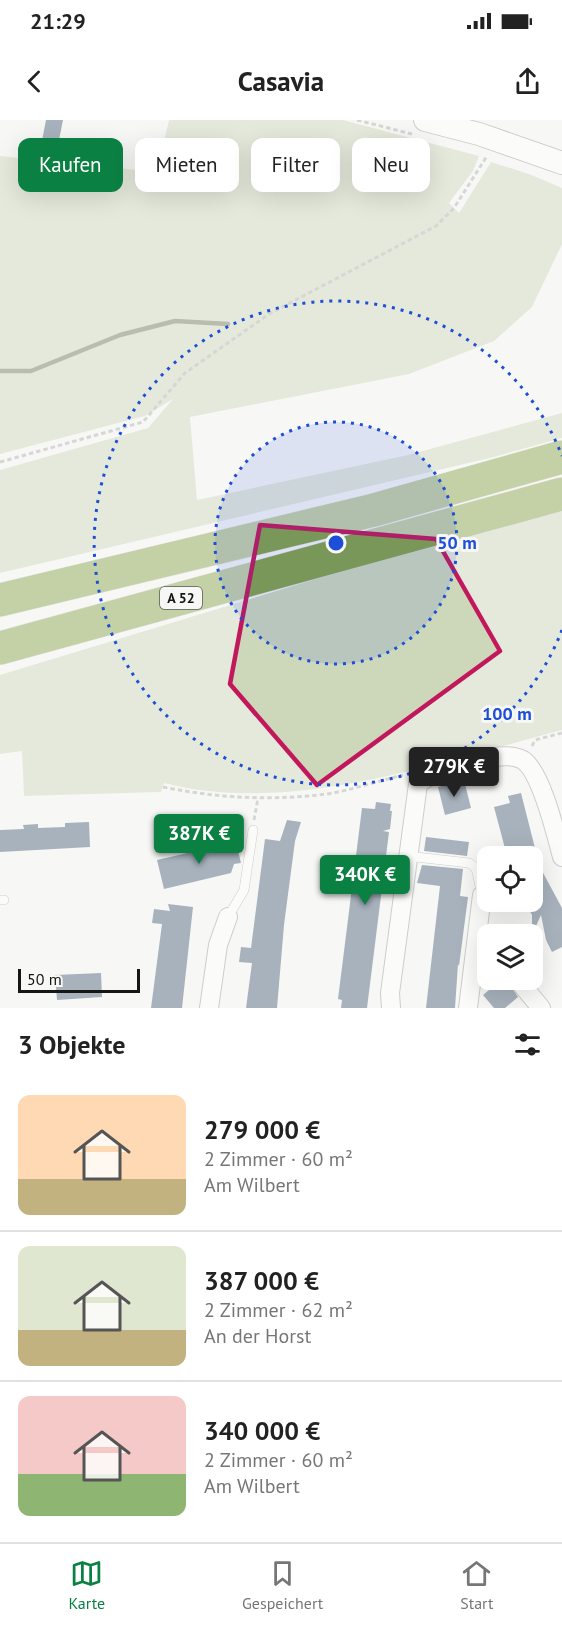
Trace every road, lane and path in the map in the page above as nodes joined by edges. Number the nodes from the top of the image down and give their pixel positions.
1 (425, 120) edge
2 (495, 139) junction
3 (562, 163) edge
4 (562, 457) edge
5 (0, 462) edge
6 (562, 494) edge
7 (0, 600) edge
8 (0, 648) edge
9 (562, 733) edge
10 (523, 760) junction
11 (428, 776) junction
12 (163, 787) dead end
13 (258, 798) junction
14 (253, 830) junction
15 (165, 831) dead end
16 (406, 856) junction
17 (562, 857) edge
18 (477, 872) edge
19 (228, 917) joint
20 (477, 965) edge
21 (526, 990) edge
22 (208, 1008) edge
23 (391, 1008) edge
24 (468, 1008) edge
25 (541, 1008) edge

1 - 2 street
2 - 3 street
2 - 5 path
4 - 7 highway
6 - 8 highway, A 52
9 - 10 path
10 - 11 street
10 - 17 street
11 - 13 path
11 - 16 street
12 - 13 path
13 - 14 path
14 - 15 path
14 - 19 lane
16 - 18 lane
16 - 23 street
19 - 22 street
20 - 24 street
21 - 25 street

